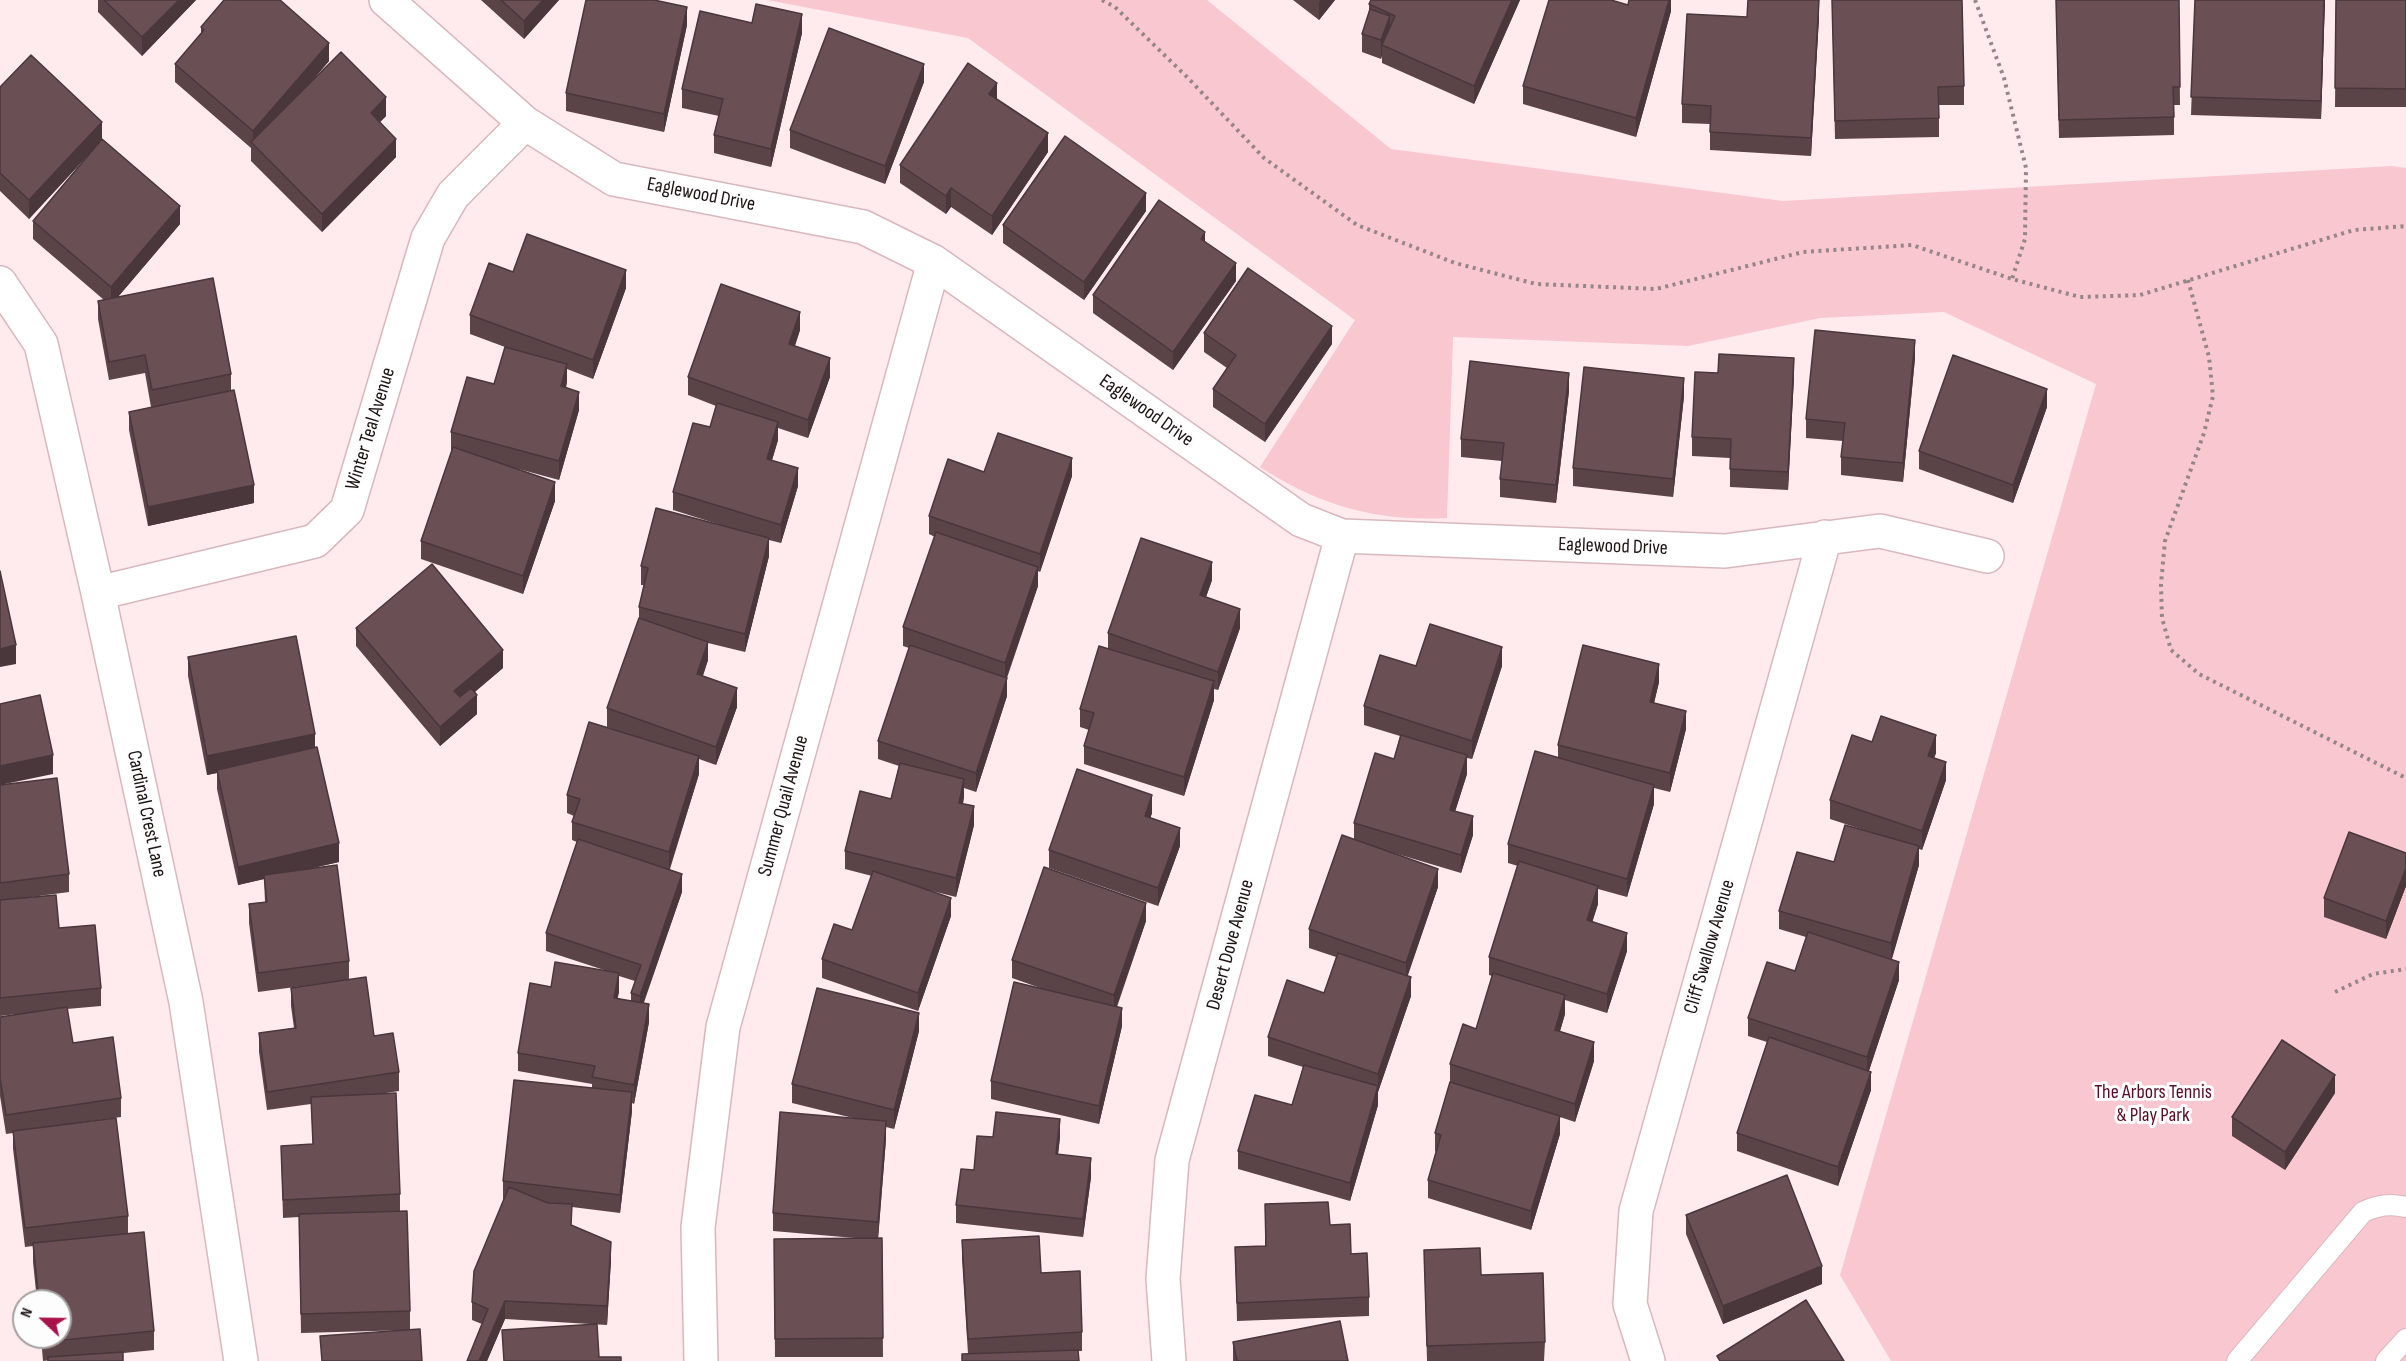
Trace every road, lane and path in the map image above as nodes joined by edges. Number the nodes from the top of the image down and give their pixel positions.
1 (386, 0) edge
2 (1102, 0) edge
3 (1975, 0) edge
4 (525, 123) junction
5 (2406, 226) edge
6 (934, 262) junction
7 (2012, 279) junction
8 (2188, 280) junction
9 (0, 283) edge
10 (1342, 536) junction
11 (1825, 537) junction
12 (1987, 556) dead end
13 (98, 592) junction
14 (2406, 778) edge
15 (2406, 969) edge
16 (2335, 992) dead end
17 (2406, 1207) edge
18 (2406, 1340) edge
19 (242, 1361) edge
20 (701, 1361) edge
21 (1169, 1361) edge
22 (1648, 1361) edge
23 (2237, 1361) edge
24 (2386, 1361) edge

1 - 4 street, Eaglewood Drive
2 - 7 path
3 - 7 path
4 - 6 street, Eaglewood Drive
4 - 13 street, Winter Teal Avenue
5 - 8 path
6 - 10 street, Eaglewood Drive
6 - 20 street, Summer Quail Avenue
7 - 8 path
8 - 14 path
9 - 13 street, Cardinal Crest Lane
10 - 11 street, Eaglewood Drive
10 - 21 street, Desert Dove Avenue
11 - 12 street, Eaglewood Drive
11 - 22 street, Cliff Swallow Avenue
13 - 19 street, Cardinal Crest Lane
15 - 16 path
17 - 23 lane
18 - 24 lane

